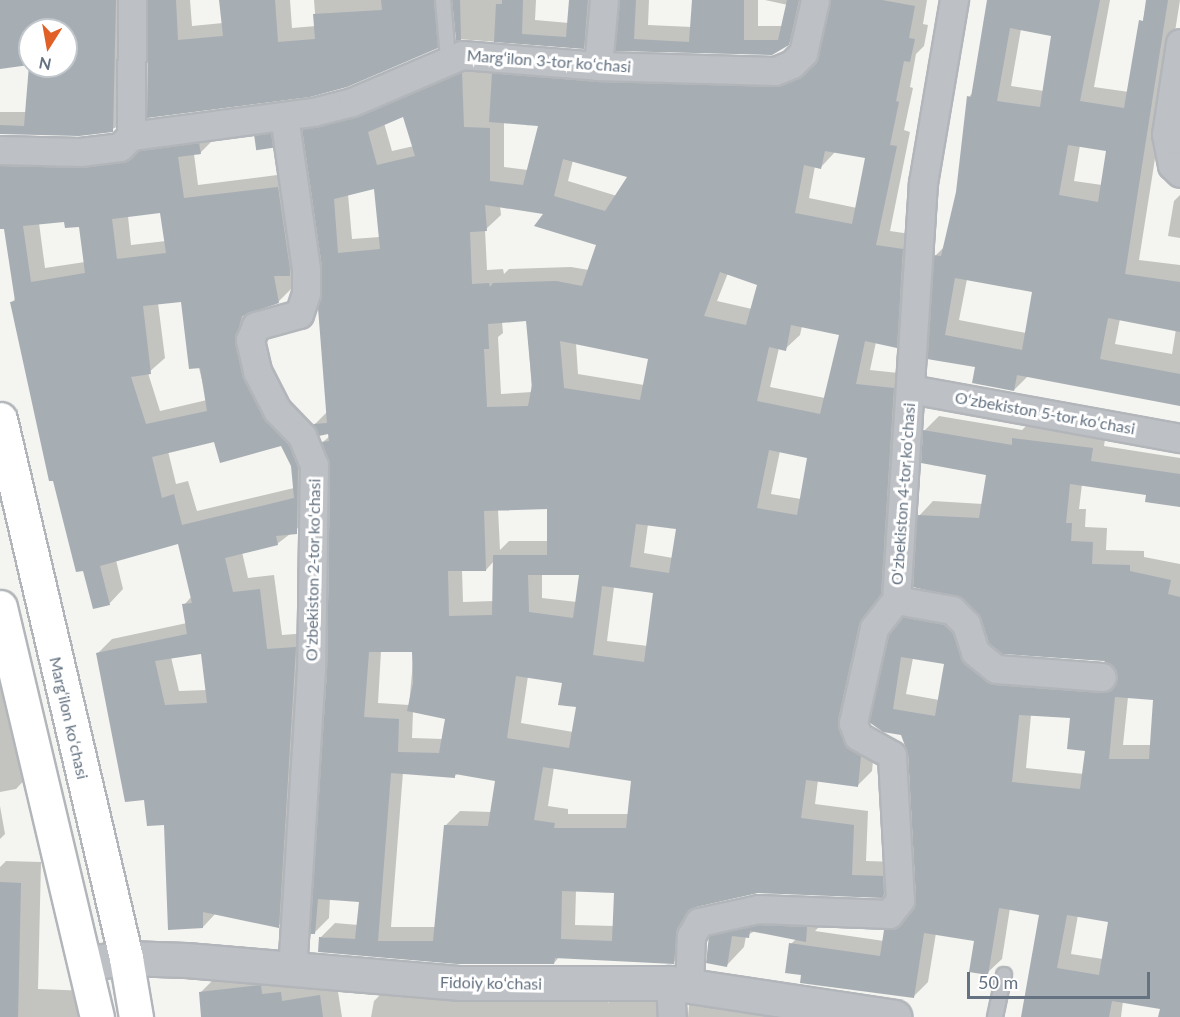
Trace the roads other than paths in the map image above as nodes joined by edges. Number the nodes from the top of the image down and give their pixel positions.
1 (132, 0) edge
2 (443, 0) edge
3 (604, 0) edge
4 (815, 0) edge
5 (954, 0) edge
6 (1180, 43) edge
7 (448, 58) junction
8 (598, 66) junction
9 (284, 116) junction
10 (131, 136) junction
11 (0, 150) edge
12 (1180, 173) edge
13 (910, 389) junction
14 (0, 419) edge
15 (1180, 438) edge
16 (896, 600) junction
17 (0, 607) edge
18 (1102, 677) dead end
19 (126, 958) junction
20 (87, 963) junction
21 (292, 970) junction
22 (1004, 975) dead end
23 (680, 984) junction
24 (96, 1017) edge
25 (136, 1017) edge
26 (672, 1017) edge
27 (894, 1017) edge
28 (996, 1017) edge

1 - 10 street
2 - 7 lane
3 - 8 street
4 - 8 street, Margʻilon 3-tor koʻchasi
5 - 13 street, Oʻzbekiston 4-tor koʻchasi
6 - 12 street
7 - 8 street, Margʻilon 3-tor koʻchasi
7 - 9 street, Margʻilon 3-tor koʻchasi
9 - 10 street, Margʻilon 3-tor koʻchasi
9 - 21 street, Oʻzbekiston 2-tor koʻchasi
10 - 11 street, Margʻilon 3-tor koʻchasi
13 - 15 street, Oʻzbekiston 5-tor koʻchasi
13 - 16 street, Oʻzbekiston 4-tor koʻchasi
14 - 19 main road, Margʻilon koʻchasi
16 - 18 street
16 - 23 street, Oʻzbekiston 4-tor koʻchasi
17 - 20 main road
19 - 20 street, Fidoiy koʻchasi
19 - 21 street, Fidoiy koʻchasi
19 - 25 main road, Margʻilon koʻchasi
20 - 24 main road
21 - 23 street, Fidoiy koʻchasi
22 - 28 lane
23 - 26 street
23 - 27 street, Fidoiy koʻchasi

